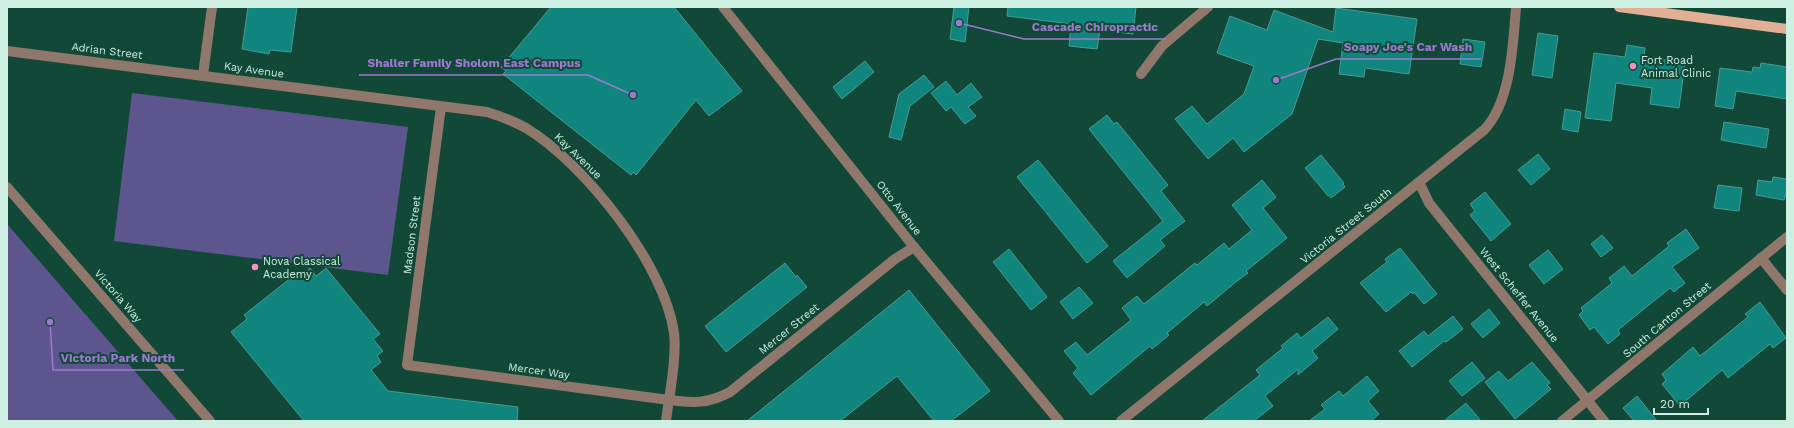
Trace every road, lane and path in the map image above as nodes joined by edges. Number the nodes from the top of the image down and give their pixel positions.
1 (212, 7) edge
2 (723, 7) edge
3 (1208, 7) edge
4 (1516, 7) edge
5 (1619, 7) edge
6 (1787, 29) edge
7 (7, 51) edge
8 (1141, 74) dead end
9 (203, 75) junction
10 (441, 107) junction
11 (1419, 182) junction
12 (7, 187) edge
13 (1787, 237) edge
14 (914, 247) junction
15 (1761, 258) junction
16 (1787, 290) edge
17 (407, 365) joint
18 (669, 400) junction
19 (1588, 400) junction
20 (210, 421) edge
21 (666, 421) edge
22 (1059, 421) edge
23 (1121, 421) edge
24 (1562, 421) edge
25 (1604, 421) edge

1 - 9 street
2 - 14 street, Otto Avenue
3 - 8 street
4 - 11 street, Victoria Street South
5 - 6 main road
7 - 9 street, Adrian Street
9 - 10 street, Kay Avenue
10 - 17 street, Madson Street
10 - 18 street, Kay Avenue
11 - 19 street, West Scheffer Avenue
11 - 23 street, Victoria Street South
12 - 20 street, Victoria Way
13 - 15 street, South Canton Street
14 - 18 street, Mercer Street
14 - 22 street, Otto Avenue
15 - 16 street
15 - 19 street, South Canton Street
17 - 18 street, Mercer Way
18 - 21 street, Kay Avenue
19 - 24 street, South Canton Street
19 - 25 street, West Scheffer Avenue

